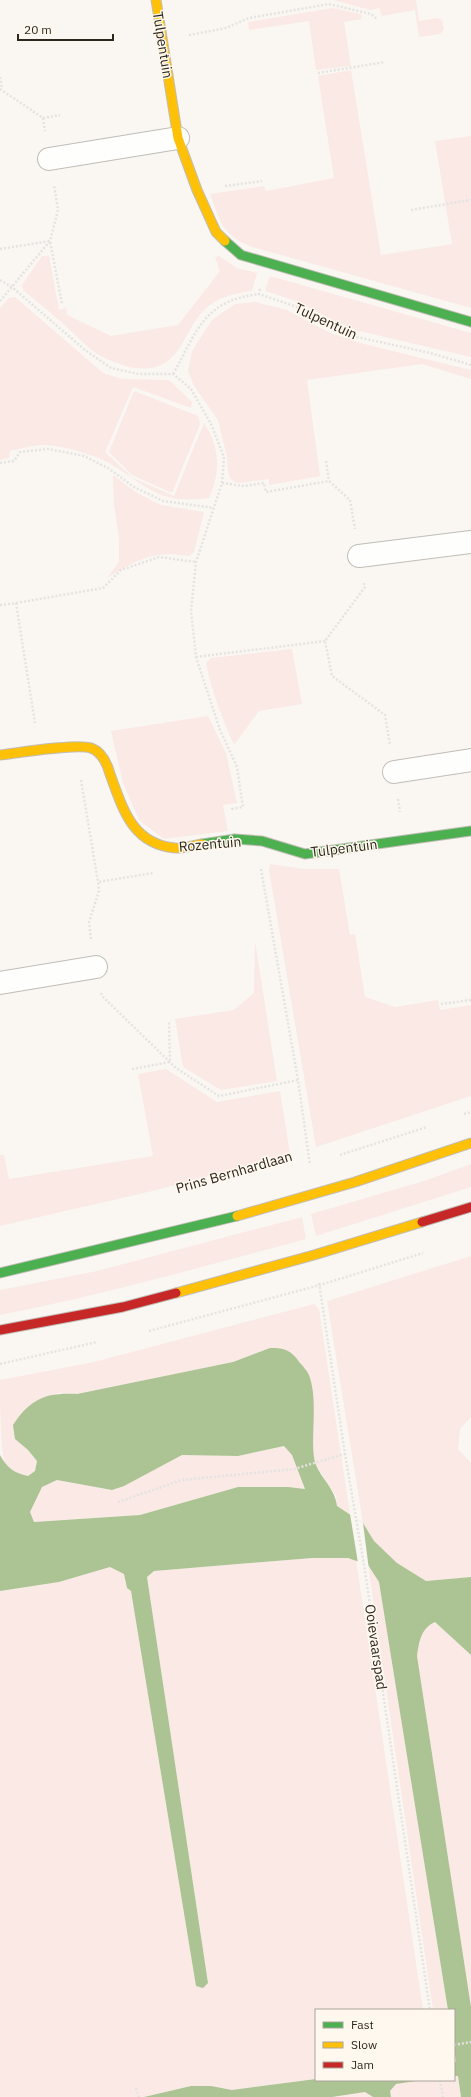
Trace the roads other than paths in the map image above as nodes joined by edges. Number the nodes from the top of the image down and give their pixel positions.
1 (156, 0) edge
2 (178, 138) junction
3 (50, 159) dead end
4 (471, 322) edge
5 (471, 542) edge
6 (359, 556) road end
7 (0, 756) edge
8 (471, 760) edge
9 (394, 772) road end
10 (471, 831) edge
11 (262, 841) joint
12 (96, 967) road end
13 (0, 983) edge
14 (471, 1144) edge
15 (471, 1207) edge
16 (0, 1273) edge
17 (0, 1330) edge

1 - 2 street, Tulpentuin
2 - 3 street
2 - 4 street, Tulpentuin
5 - 6 street
7 - 11 street, Rozentuin
8 - 9 street
10 - 11 street, Tulpentuin
12 - 13 street
14 - 16 street
15 - 17 street

